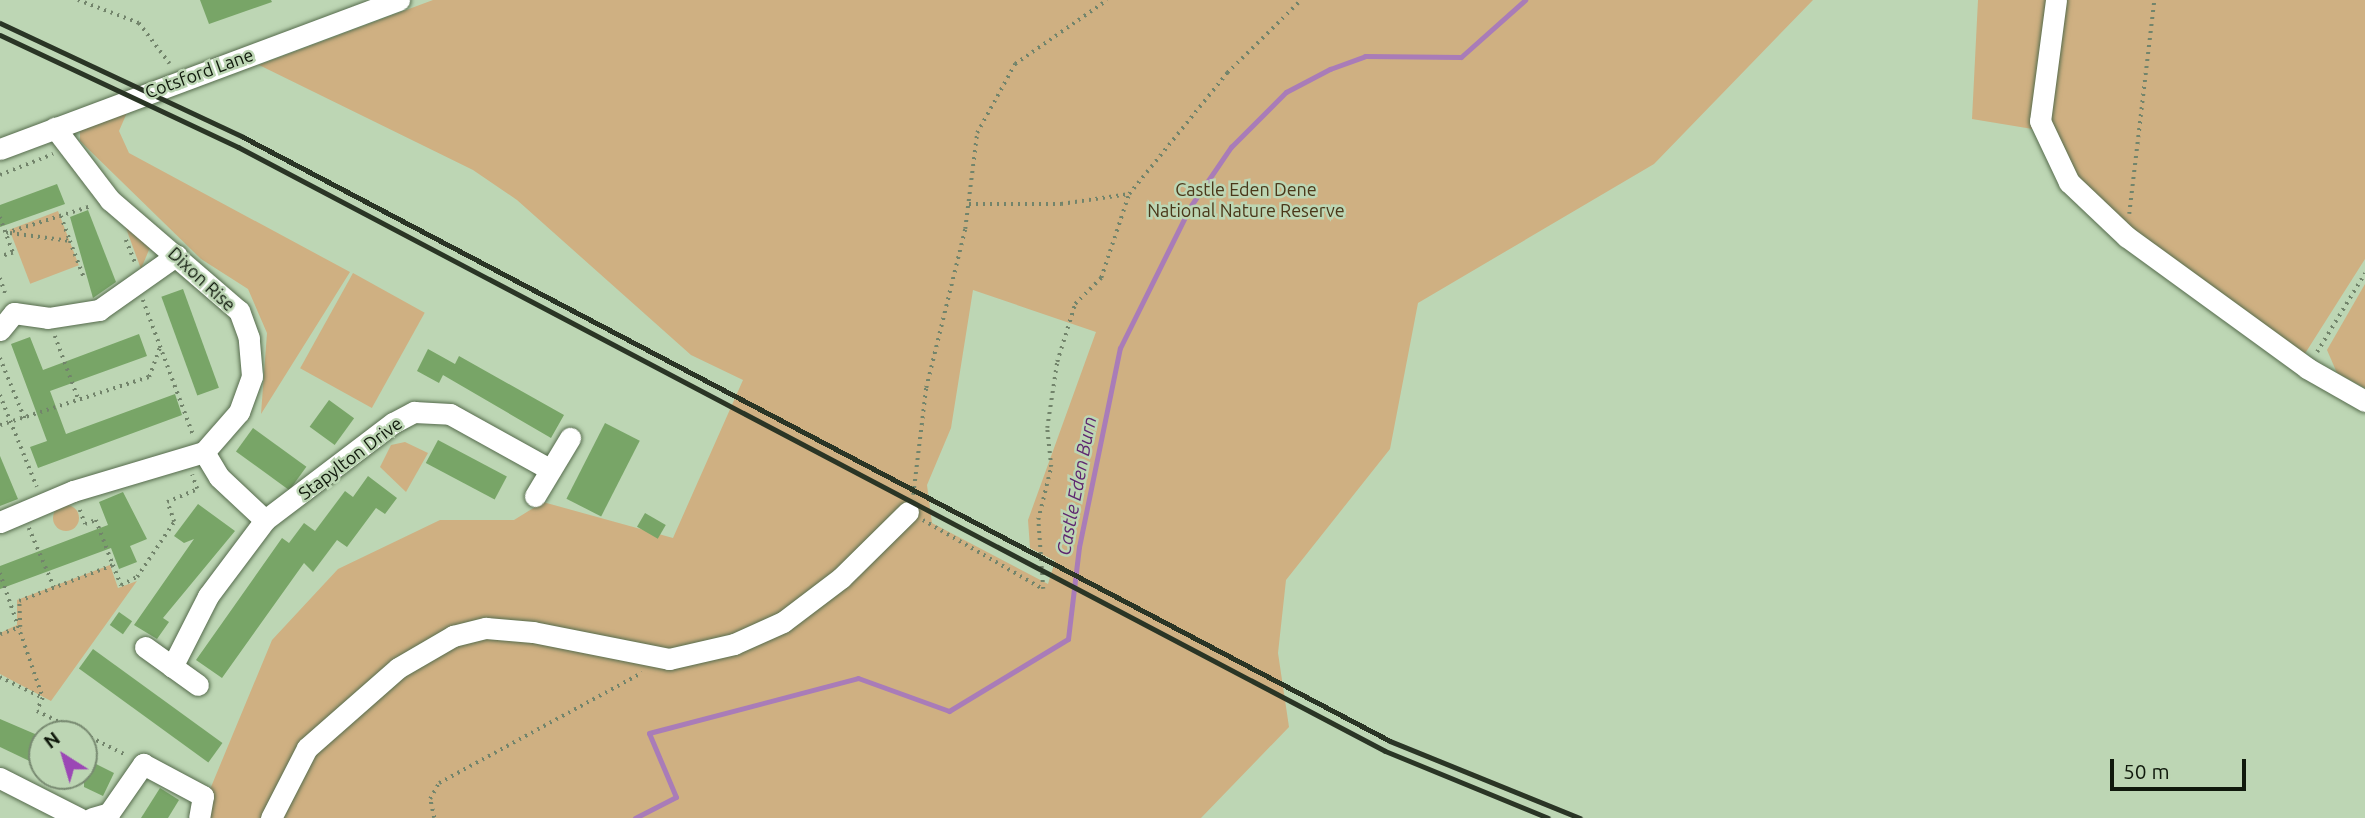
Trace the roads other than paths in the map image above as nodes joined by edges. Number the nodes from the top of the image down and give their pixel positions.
1 (399, 0) edge
2 (2056, 0) edge
3 (55, 128) junction
4 (0, 149) edge
5 (177, 255) junction
6 (0, 330) edge
7 (2365, 401) edge
8 (570, 439) dead end
9 (197, 455) junction
10 (551, 470) junction
11 (535, 496) dead end
12 (908, 512) road end
13 (265, 520) junction
14 (0, 522) edge
15 (145, 647) dead end
16 (172, 667) junction
17 (198, 685) dead end
18 (0, 778) edge
19 (79, 818) edge
20 (92, 818) edge
21 (200, 818) edge
22 (271, 818) edge

1 - 3 street, Cotsford Lane
2 - 7 street
3 - 4 street, Cotsford Lane
3 - 5 street, Dixon Rise
5 - 6 street
5 - 9 street, Dixon Rise
8 - 10 street
9 - 13 street
9 - 14 street
10 - 11 street
10 - 13 street, Stapylton Drive
12 - 22 street
13 - 16 street, Stapylton Drive
15 - 16 street
16 - 17 street
18 - 19 street
20 - 21 street

